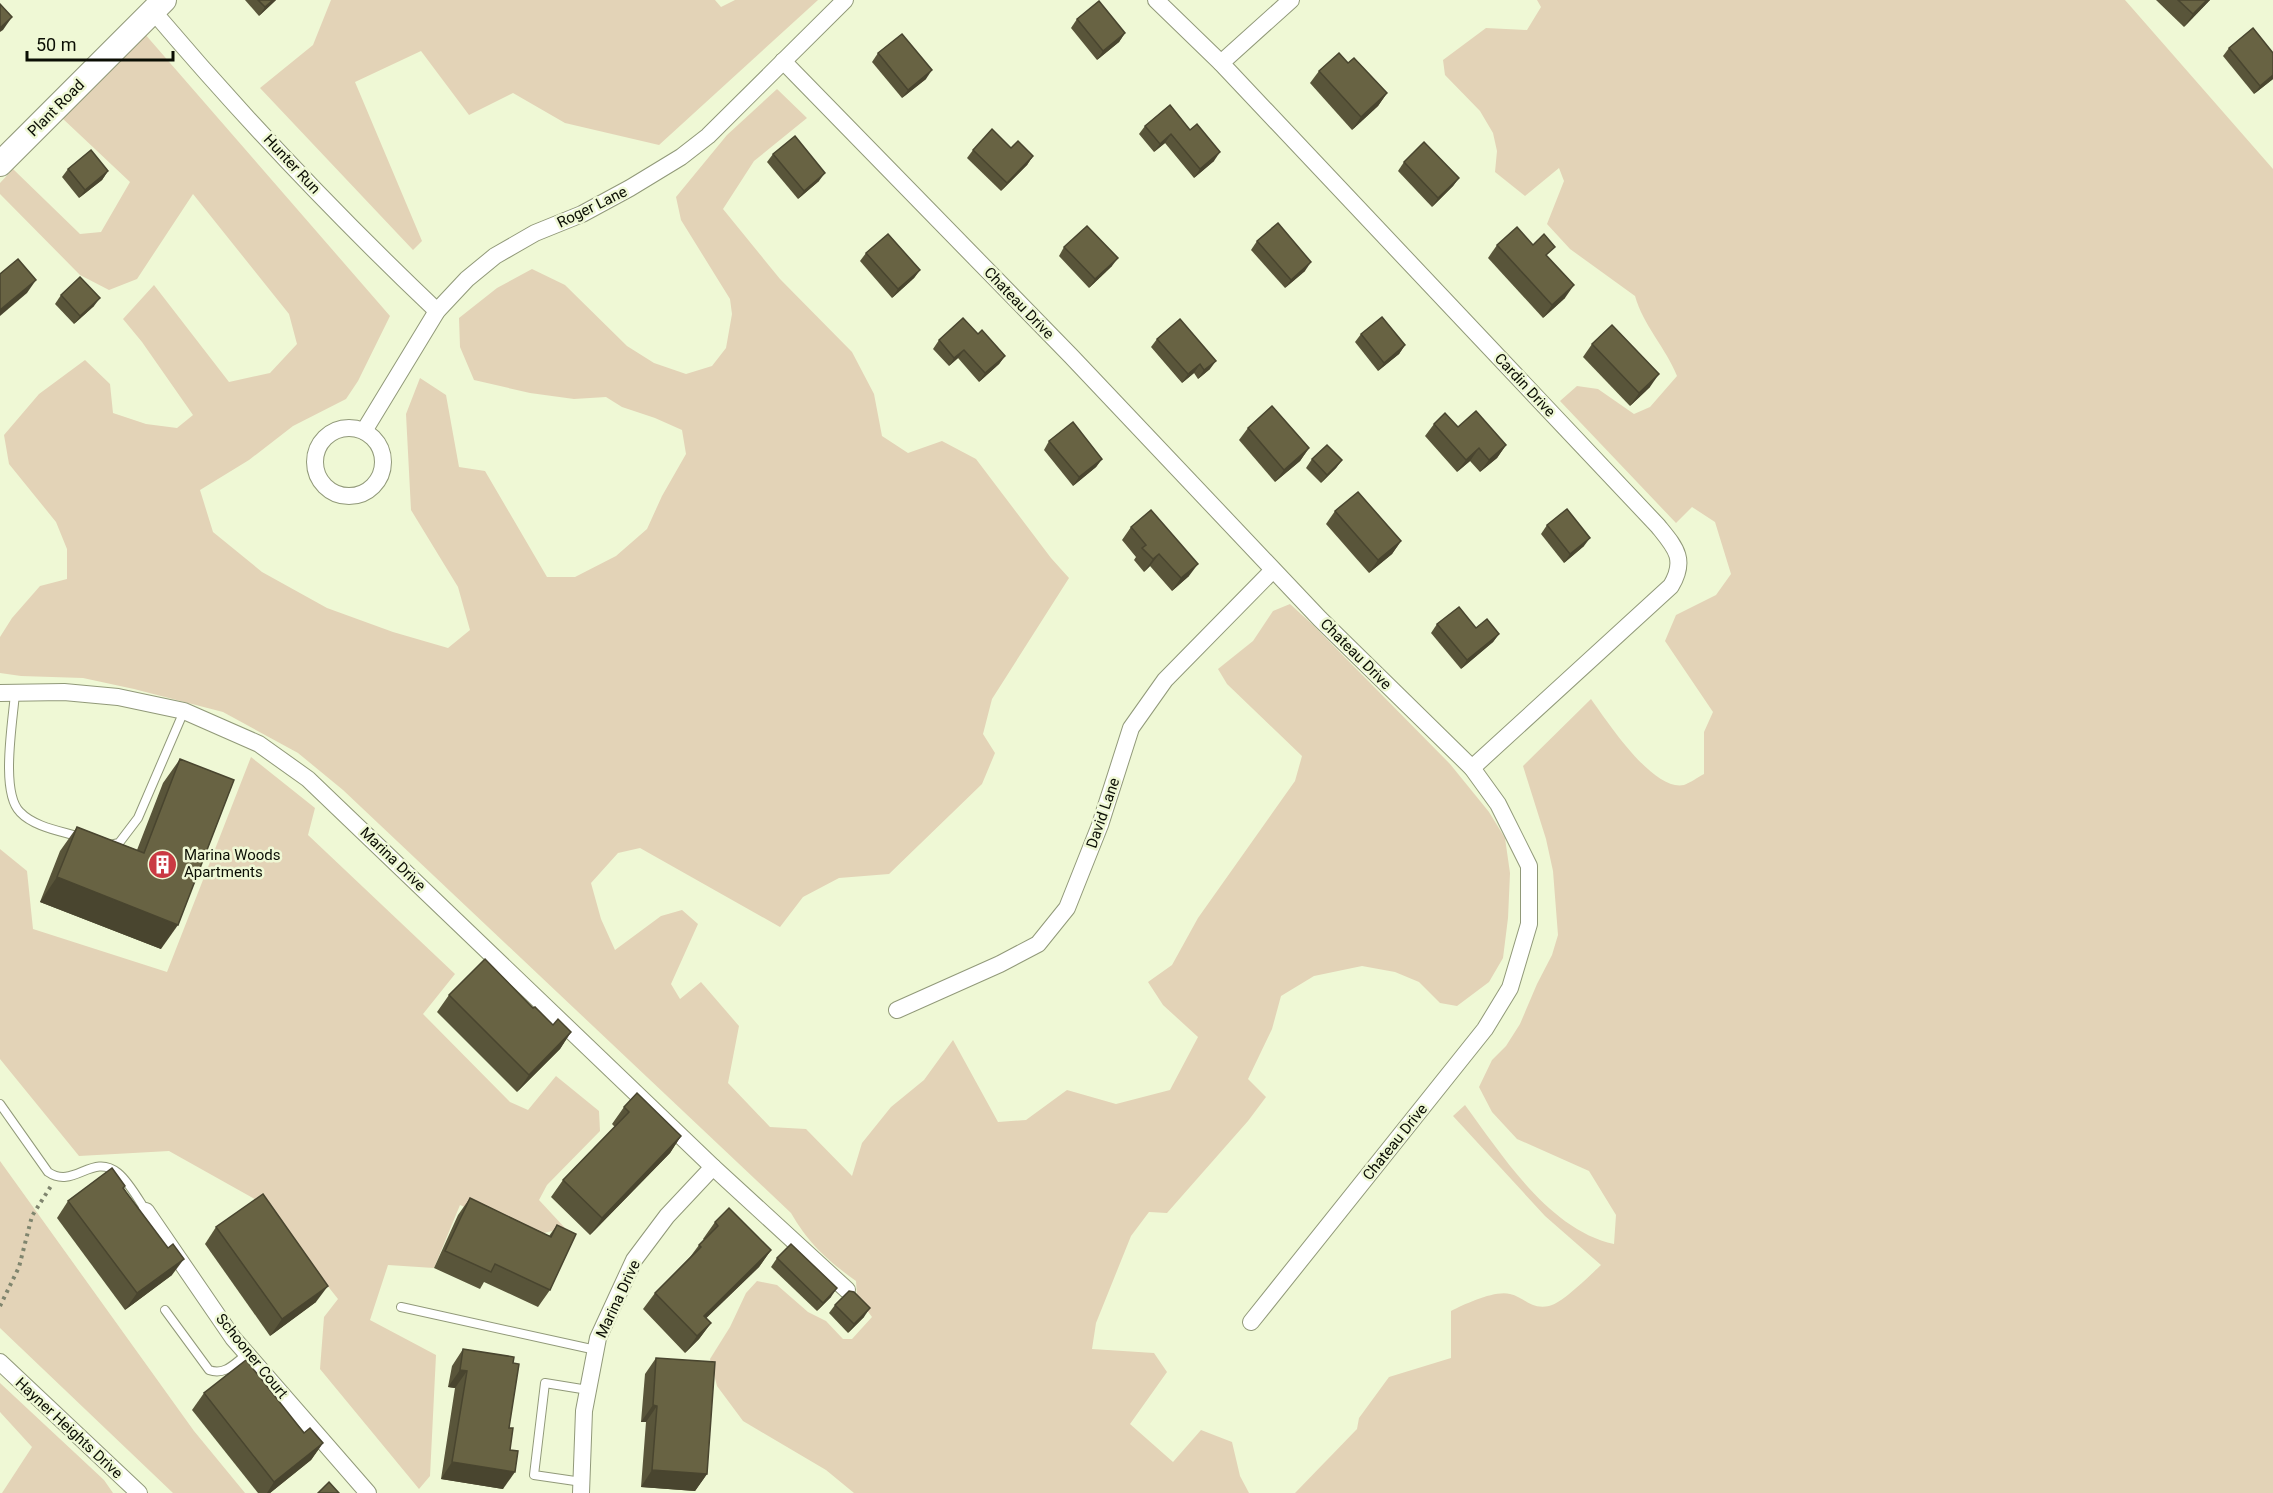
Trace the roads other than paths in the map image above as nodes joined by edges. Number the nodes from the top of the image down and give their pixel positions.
1 (845, 0) edge
2 (1156, 0) edge
3 (1291, 0) edge
4 (158, 5) edge
5 (783, 61) junction
6 (1221, 63) junction
7 (0, 164) edge
8 (437, 310) junction
9 (364, 431) junction
10 (1274, 570) junction
11 (8, 693) edge
12 (184, 711) junction
13 (1472, 768) junction
14 (88, 839) edge
15 (98, 842) edge
16 (897, 1010) dead end
17 (0, 1104) edge
18 (713, 1167) junction
19 (146, 1211) joint
20 (847, 1290) edge
21 (401, 1307) dead end
22 (165, 1310) dead end
23 (1251, 1322) dead end
24 (596, 1350) junction
25 (247, 1354) junction
26 (0, 1362) edge
27 (588, 1390) junction
28 (581, 1488) edge
29 (139, 1493) edge
30 (368, 1493) edge

1 - 5 street, Roger Lane
2 - 6 street, Cardin Drive
3 - 6 street
4 - 7 street, Plant Road
4 - 8 street, Hunter Run
5 - 8 street, Roger Lane
5 - 10 street, Chateau Drive
6 - 13 street, Cardin Drive
8 - 9 street, Roger Lane
9 - 9 street
10 - 13 street, Chateau Drive
10 - 16 street, David Lane
11 - 12 street, Marina Drive
11 - 14 lane
12 - 15 lane
12 - 18 street, Marina Drive
13 - 23 street, Chateau Drive
17 - 19 lane
18 - 20 street, Marina Drive
18 - 24 street, Marina Drive
19 - 25 street, Schooner Court
21 - 24 lane
22 - 25 lane
24 - 27 street, Marina Drive
25 - 30 street, Schooner Court
26 - 29 street, Hayner Heights Drive
27 - 28 street, Marina Drive
27 - 28 lane

